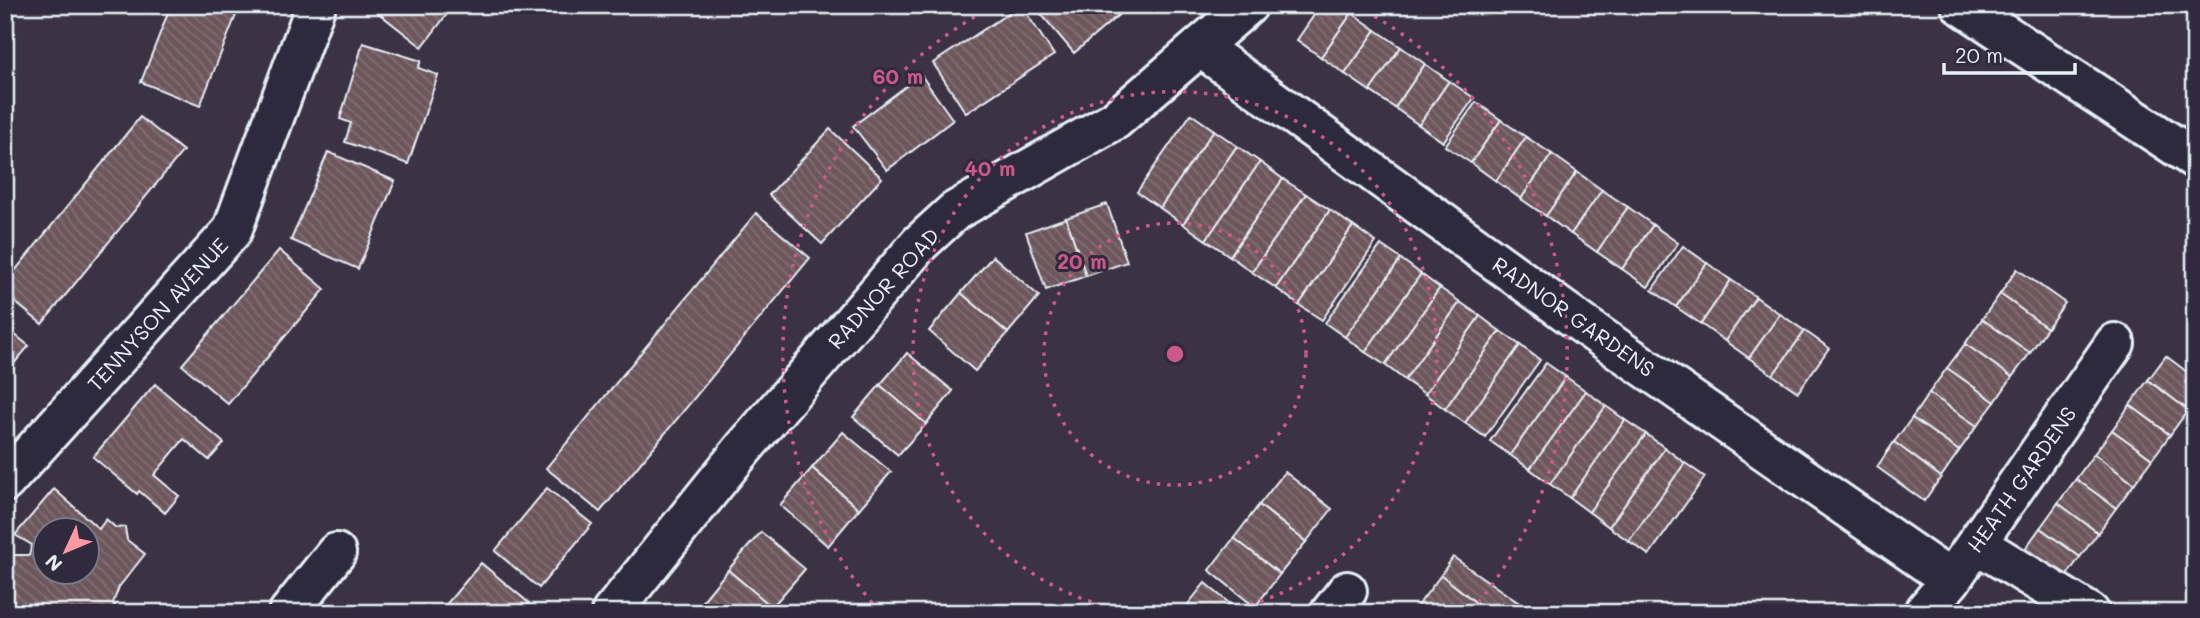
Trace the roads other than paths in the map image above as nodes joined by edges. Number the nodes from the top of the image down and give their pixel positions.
1 (316, 5) edge
2 (1248, 5) edge
3 (1961, 5) edge
4 (1200, 47) junction
5 (2195, 159) edge
6 (2115, 343) dead end
7 (5, 482) edge
8 (1977, 544) junction
9 (336, 553) dead end
10 (1944, 600) edge
11 (289, 613) edge
12 (611, 613) edge
13 (2090, 613) edge

1 - 7 street, TENNYSON AVENUE
2 - 4 street, RADNOR ROAD
3 - 5 street
4 - 10 street, RADNOR GARDENS
4 - 12 street, RADNOR ROAD
6 - 8 street, HEATH GARDENS
8 - 10 street, HEATH GARDENS
8 - 13 street
9 - 11 street

